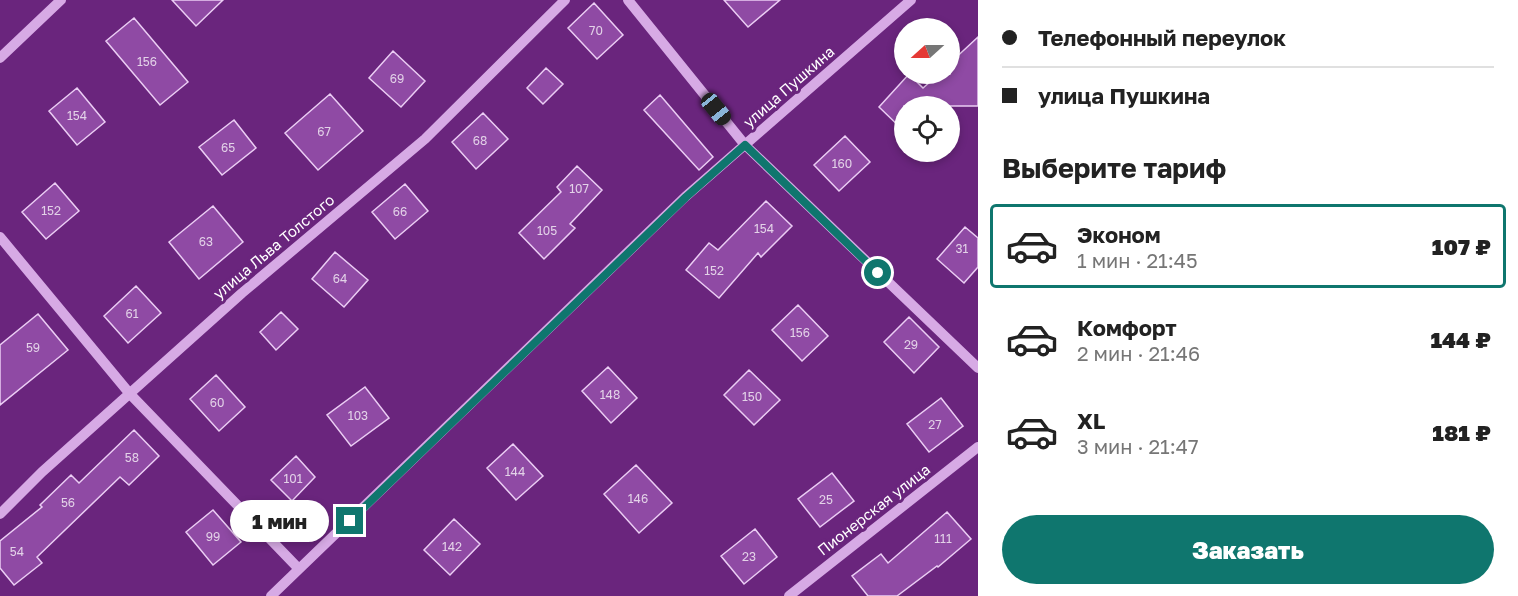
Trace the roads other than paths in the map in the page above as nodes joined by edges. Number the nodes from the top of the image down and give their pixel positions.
1 (61, 0) edge
2 (565, 0) edge
3 (628, 0) edge
4 (911, 0) edge
5 (0, 58) edge
6 (745, 145) junction
7 (0, 237) edge
8 (978, 368) edge
9 (130, 394) junction
10 (978, 447) edge
11 (0, 514) edge
12 (299, 569) junction
13 (271, 596) edge
14 (789, 596) edge

1 - 5 street
2 - 9 street, улица Льва Толстого
3 - 6 street
4 - 6 street, улица Пушкина
6 - 8 street
6 - 12 street, улица Пушкина
7 - 9 street
9 - 11 street, улица Льва Толстого
9 - 12 street
10 - 14 street, Пионерская улица
12 - 13 street, улица Пушкина

